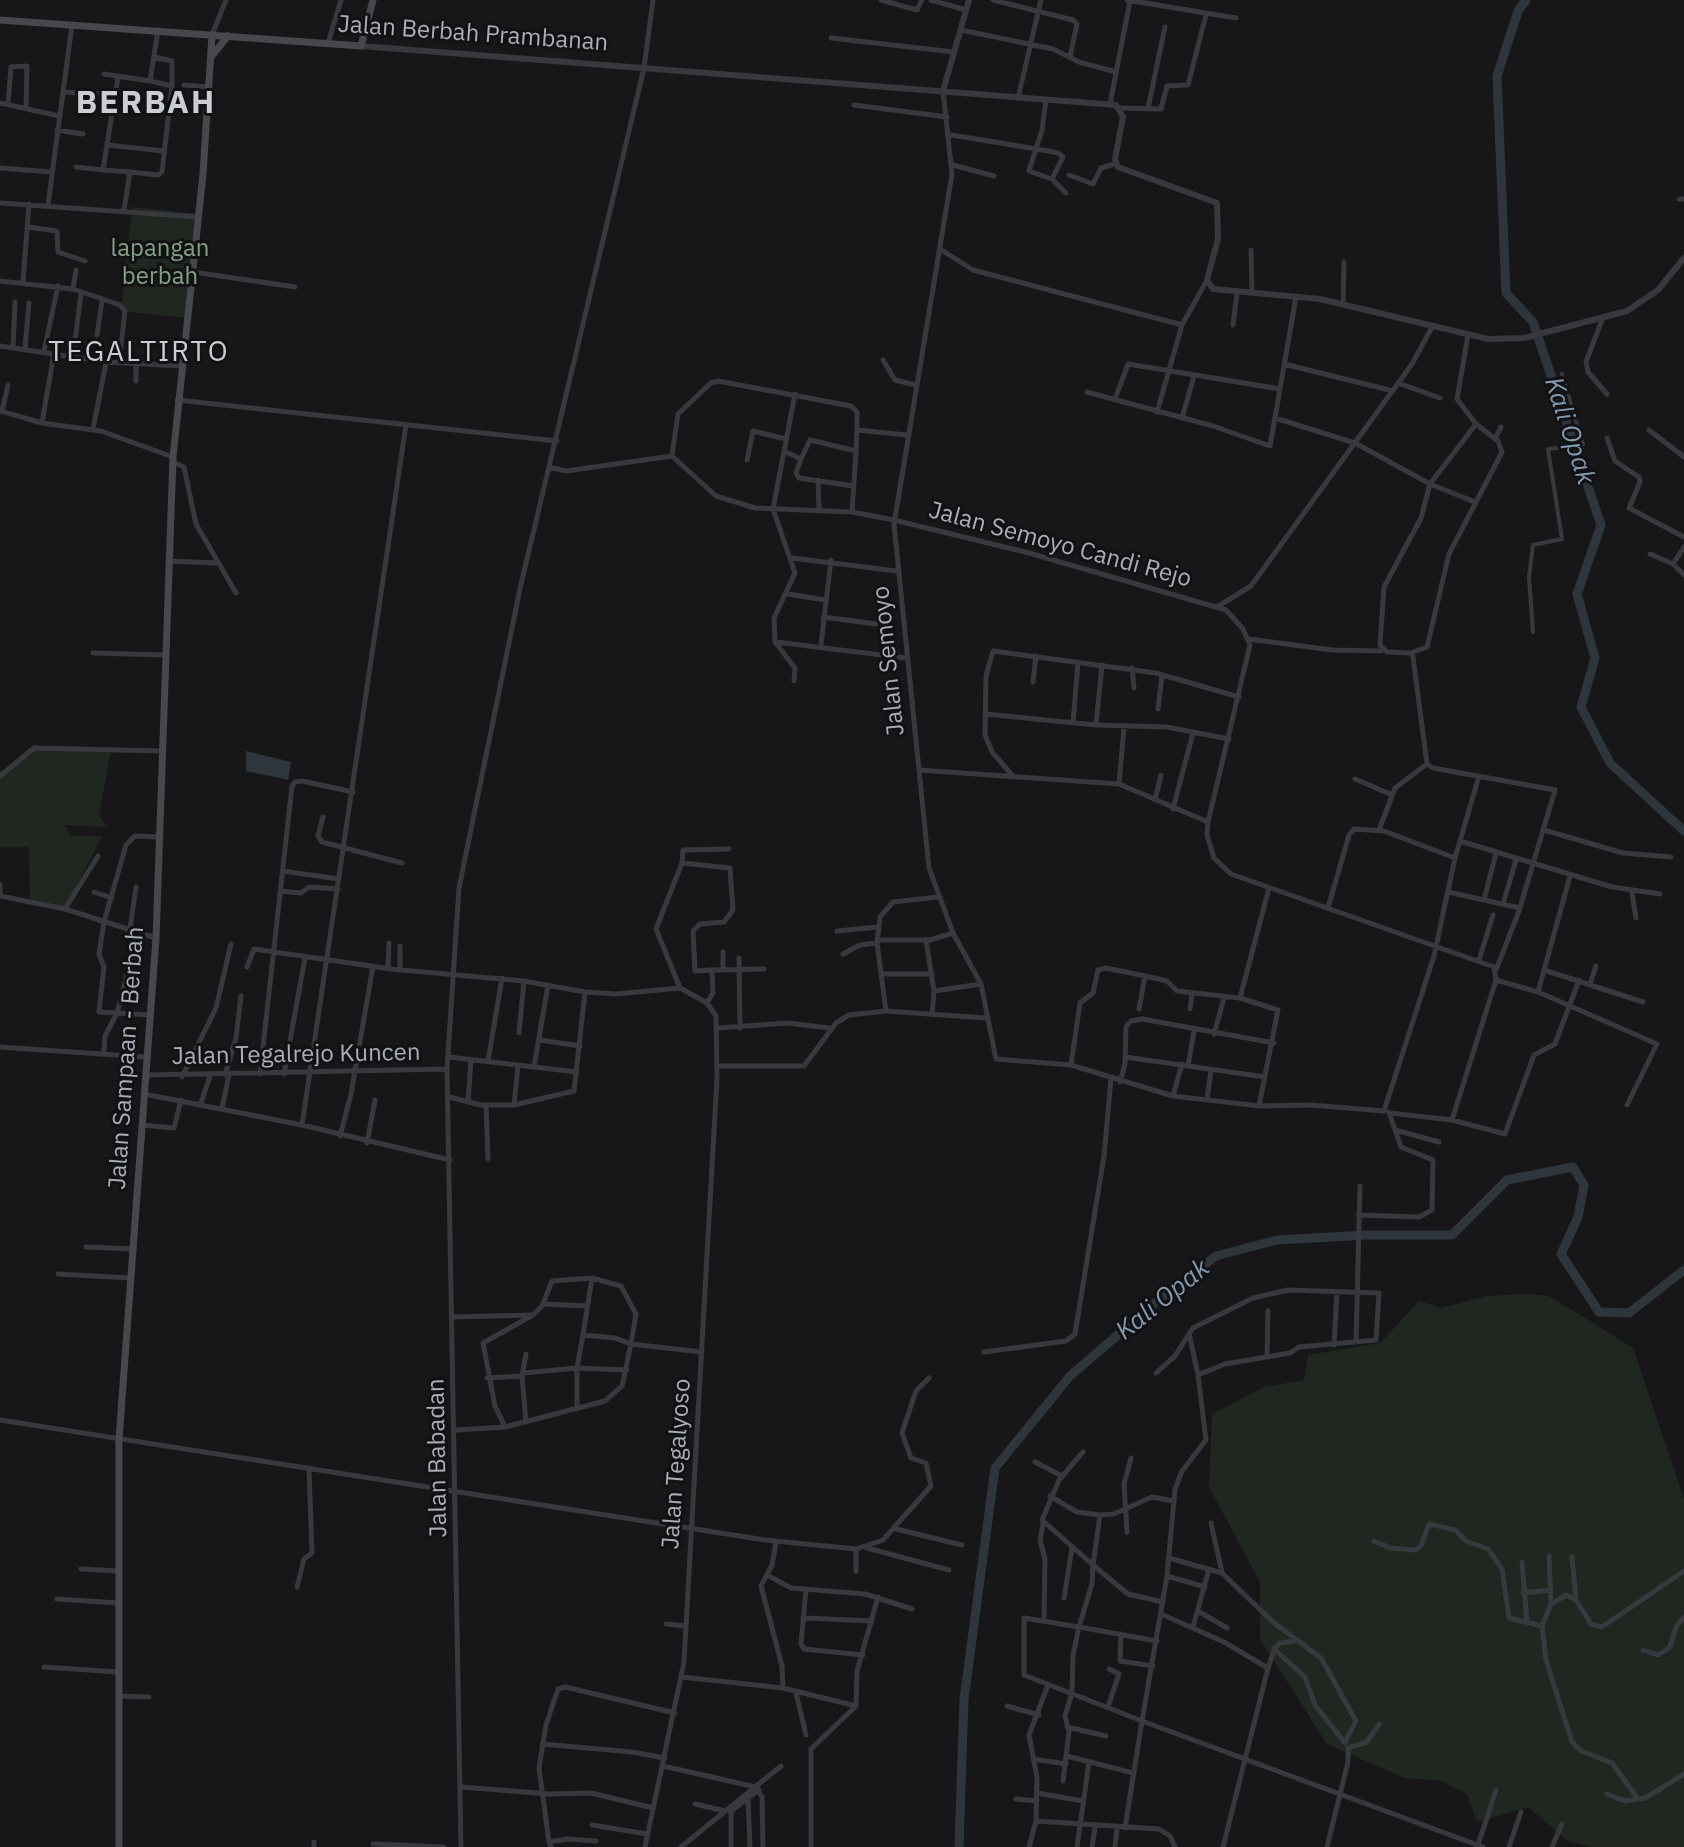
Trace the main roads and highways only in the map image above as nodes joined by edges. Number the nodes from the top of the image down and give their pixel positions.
1 (373, 0) edge
2 (0, 20) edge
3 (212, 35) junction
4 (228, 36) junction
5 (209, 59) junction
6 (119, 1847) edge

1 - 4 main road, Jalan Berbah Prambanan
2 - 3 main road, Jalan Berbah Prambanan
3 - 4 main road, Jalan Berbah Prambanan
3 - 5 main road, Jalan Sampaan - Berbah
4 - 5 main road
5 - 6 main road, Jalan Sampaan - Berbah

